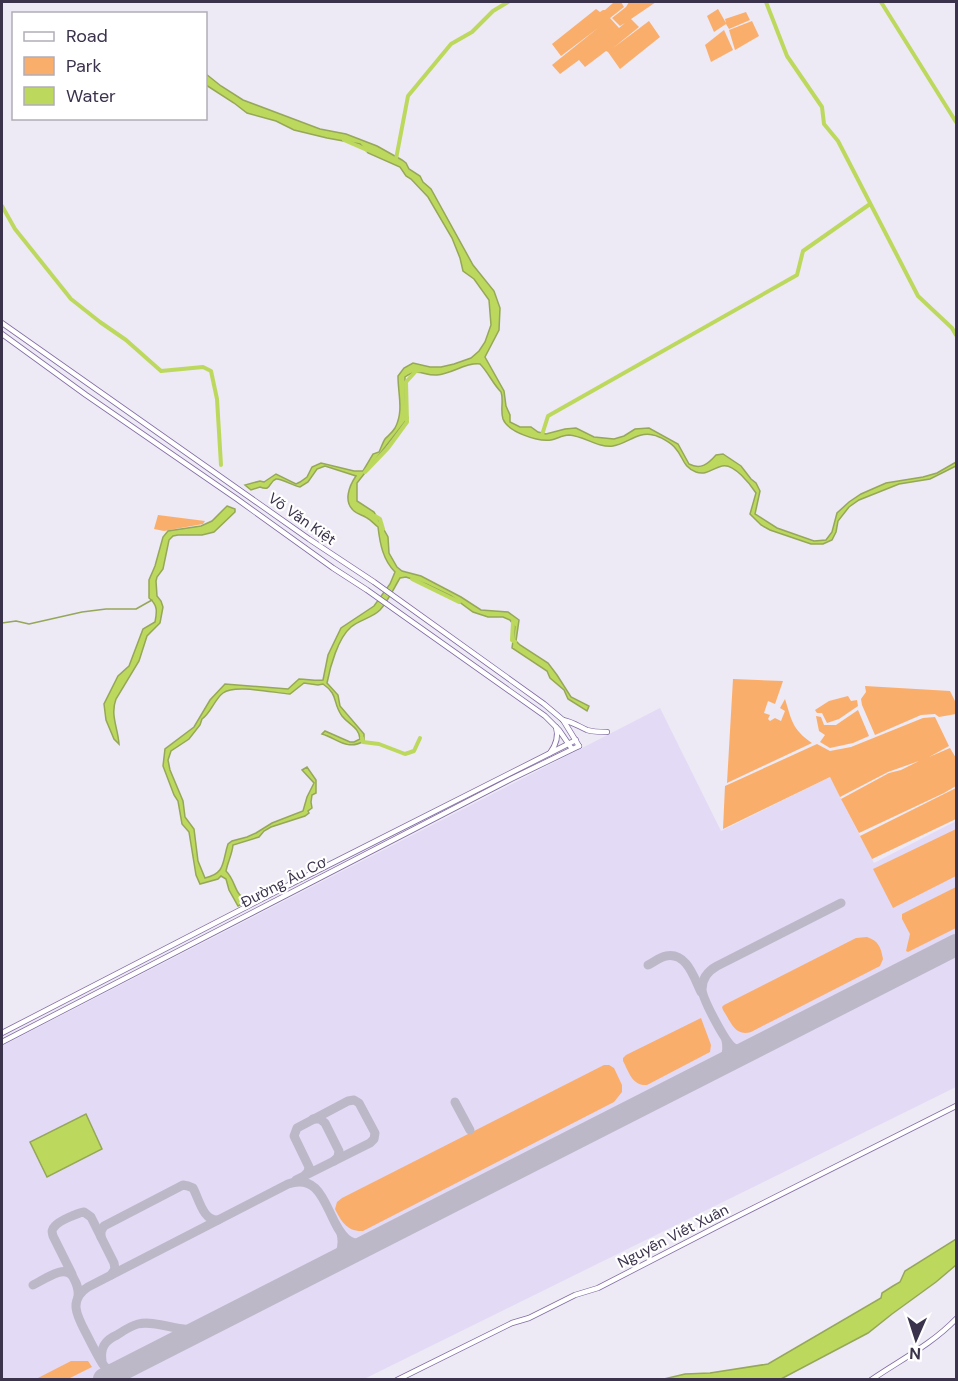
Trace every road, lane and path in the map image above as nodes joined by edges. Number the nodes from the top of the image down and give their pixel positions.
1 (2, 323) edge
2 (2, 334) edge
3 (180, 448) junction
4 (174, 455) junction
5 (473, 654) junction
6 (468, 662) junction
7 (563, 720) junction
8 (554, 725) junction
9 (607, 732) dead end
10 (576, 740) junction
11 (569, 744) junction
12 (579, 746) joint
13 (573, 749) junction
14 (550, 753) junction
15 (510, 777) junction
16 (199, 932) junction
17 (202, 938) junction
18 (2, 1033) edge
19 (2, 1042) edge
20 (957, 1106) edge
21 (957, 1319) edge
22 (397, 1380) edge
23 (871, 1380) edge

1 - 3 street, Võ Văn Kiệt
2 - 4 street, Võ Văn Kiệt
3 - 4 street
3 - 5 street, Võ Văn Kiệt
4 - 6 street, Võ Văn Kiệt
5 - 6 street
5 - 7 street, Võ Văn Kiệt
6 - 8 street, Võ Văn Kiệt
7 - 9 street
7 - 10 street, Võ Văn Kiệt
8 - 11 street, Võ Văn Kiệt
8 - 14 street
10 - 11 street, Đường Âu Cơ
10 - 12 street, Võ Văn Kiệt
11 - 13 street, Võ Văn Kiệt
11 - 14 street, Đường Âu Cơ
12 - 13 street, Đường Âu Cơ
13 - 15 street, Đường Âu Cơ
14 - 15 street, Đường Âu Cơ
15 - 16 street, Đường Âu Cơ
15 - 17 street, Đường Âu Cơ
16 - 17 street
16 - 18 street, Đường Âu Cơ
17 - 19 street, Đường Âu Cơ
20 - 22 street, Nguyễn Viết Xuân
21 - 23 street

